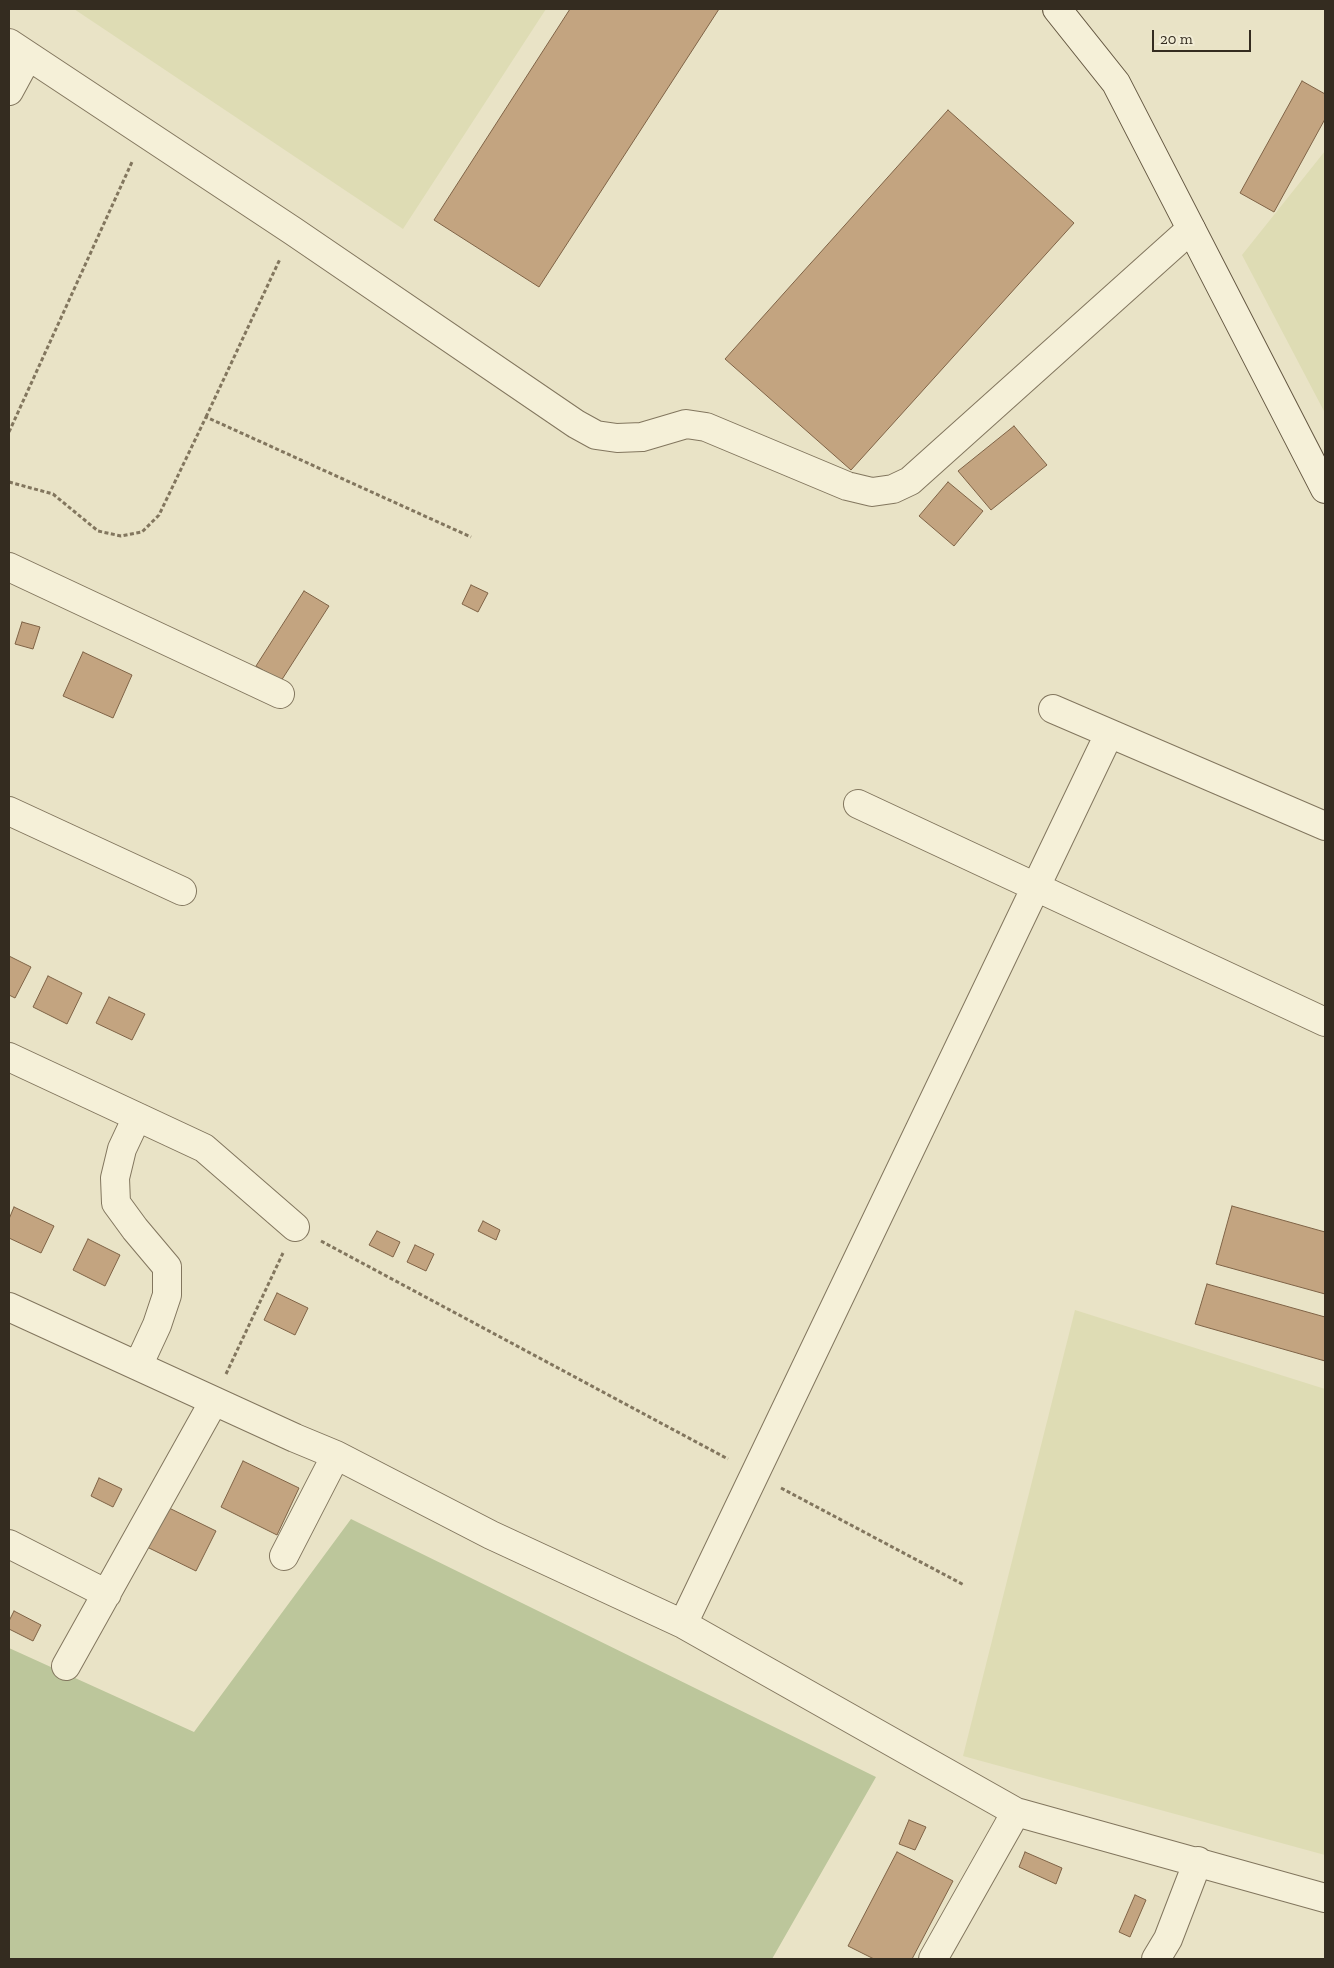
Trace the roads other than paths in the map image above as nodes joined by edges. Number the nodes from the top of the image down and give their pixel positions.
1 (1057, 9) edge
2 (18, 49) edge
3 (9, 92) edge
4 (1191, 229) junction
5 (1325, 489) edge
6 (9, 567) edge
7 (280, 694) dead end
8 (1053, 709) dead end
9 (1110, 734) junction
10 (858, 804) dead end
11 (9, 811) edge
12 (1325, 826) edge
13 (1036, 888) junction
14 (182, 891) dead end
15 (1325, 1022) edge
16 (9, 1057) edge
17 (137, 1117) junction
18 (295, 1227) road end
19 (9, 1307) edge
20 (138, 1366) junction
21 (214, 1401) junction
22 (336, 1454) junction
23 (9, 1544) edge
24 (284, 1556) dead end
25 (107, 1594) junction
26 (683, 1624) junction
27 (66, 1666) dead end
28 (1016, 1812) junction
29 (1198, 1861) junction
30 (1325, 1898) edge
31 (933, 1959) edge
32 (1156, 1959) edge

1 - 4 street
2 - 3 street
2 - 4 street
4 - 5 street
6 - 7 street
8 - 9 street
9 - 12 street
9 - 13 street
10 - 13 street
11 - 14 street
13 - 15 street
13 - 26 street
16 - 17 street
17 - 18 street
17 - 20 street
19 - 20 street
20 - 21 street
21 - 22 street
21 - 25 street
22 - 24 street
22 - 26 street
23 - 25 street
25 - 27 street
26 - 28 street
28 - 29 street
28 - 31 street
29 - 30 street
29 - 32 street

